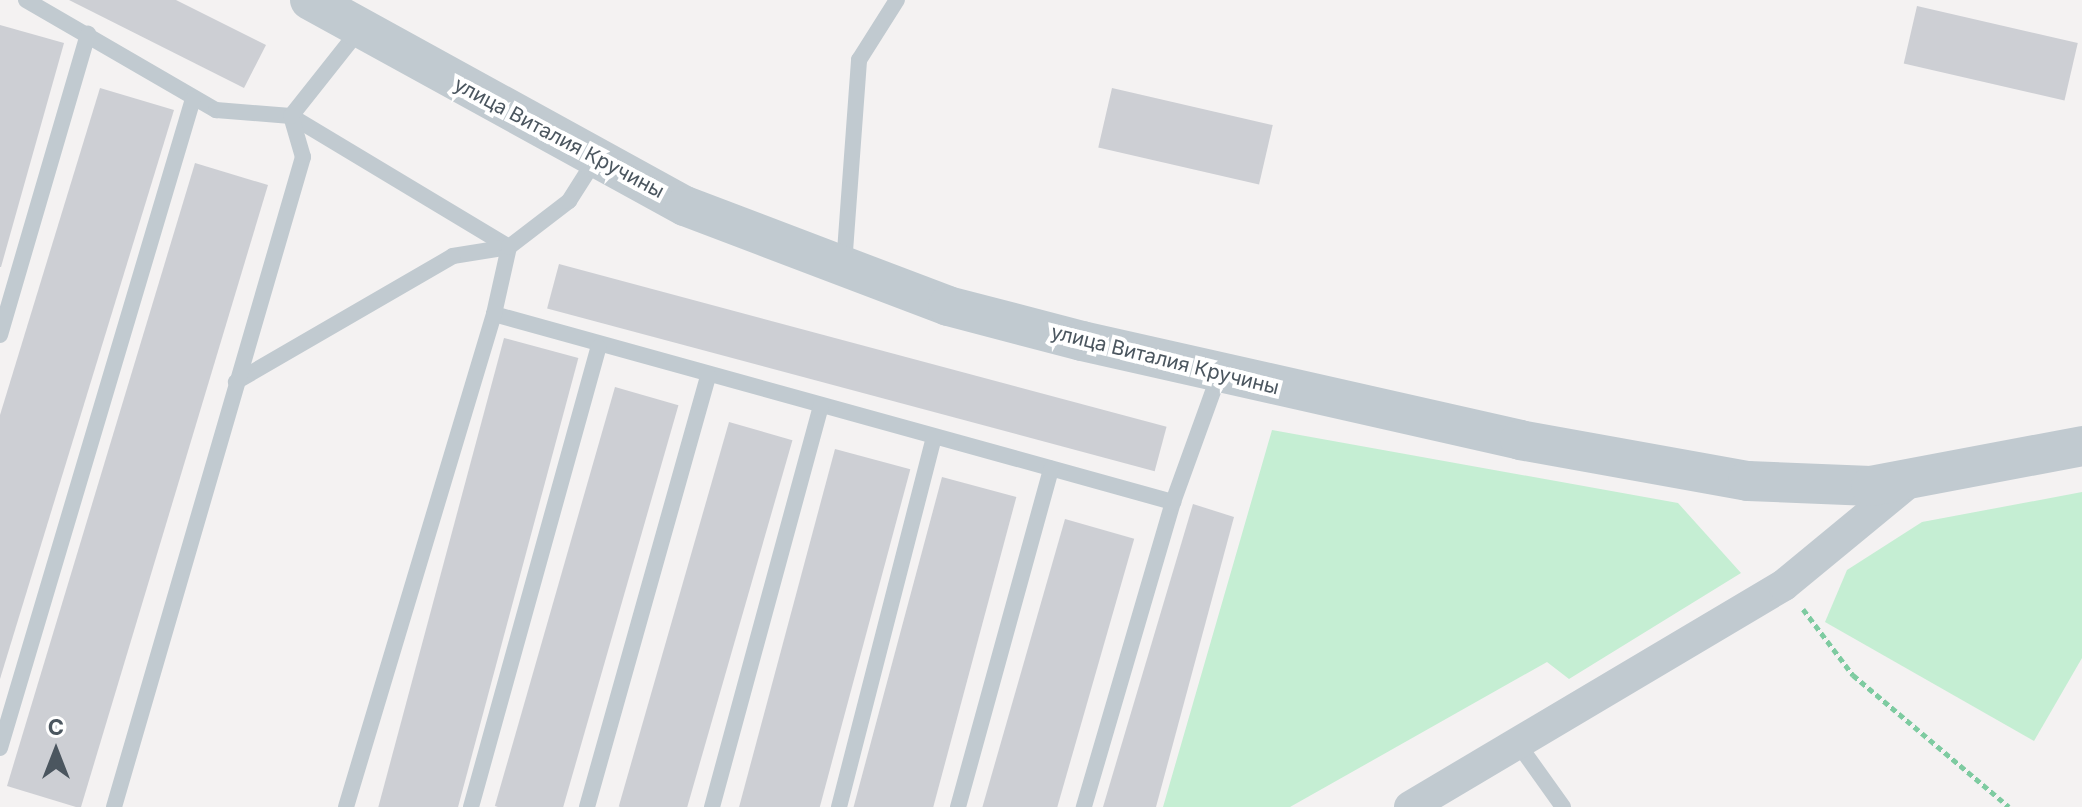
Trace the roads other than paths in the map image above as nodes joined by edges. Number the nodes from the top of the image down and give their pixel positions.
1 (26, 0) edge
2 (310, 0) edge
3 (897, 0) edge
4 (360, 29) junction
5 (88, 34) junction
6 (193, 99) junction
7 (291, 116) junction
8 (595, 160) junction
9 (509, 247) junction
10 (844, 271) junction
11 (494, 314) junction
12 (0, 335) edge
13 (599, 347) junction
14 (1219, 375) junction
15 (708, 376) junction
16 (236, 382) junction
17 (821, 407) junction
18 (934, 437) junction
19 (2082, 446) edge
20 (1051, 469) junction
21 (1909, 482) junction
22 (1173, 502) junction
23 (1516, 741) junction
24 (0, 748) edge
25 (114, 807) edge
26 (346, 807) edge
27 (471, 807) edge
28 (587, 807) edge
29 (712, 807) edge
30 (839, 807) edge
31 (958, 807) edge
32 (1084, 807) edge
33 (1410, 807) edge
34 (1563, 807) edge

1 - 5 lane
2 - 4 street, улица Виталия Кручины
3 - 10 lane
4 - 7 lane
4 - 8 street, улица Виталия Кручины
5 - 6 lane
5 - 12 lane
6 - 7 lane
6 - 24 lane
7 - 9 lane
7 - 16 lane
8 - 9 lane
8 - 10 street, улица Виталия Кручины
9 - 11 lane
9 - 16 lane
10 - 14 street, улица Виталия Кручины
11 - 13 lane
11 - 26 lane
13 - 15 lane
13 - 27 lane
14 - 21 street, улица Виталия Кручины
14 - 22 lane
15 - 17 lane
15 - 28 lane
16 - 25 lane
17 - 18 lane
17 - 29 lane
18 - 20 lane
18 - 30 lane
19 - 21 street, улица Виталия Кручины
20 - 22 lane
20 - 31 lane
21 - 23 street
22 - 32 lane
23 - 33 street
23 - 34 lane

